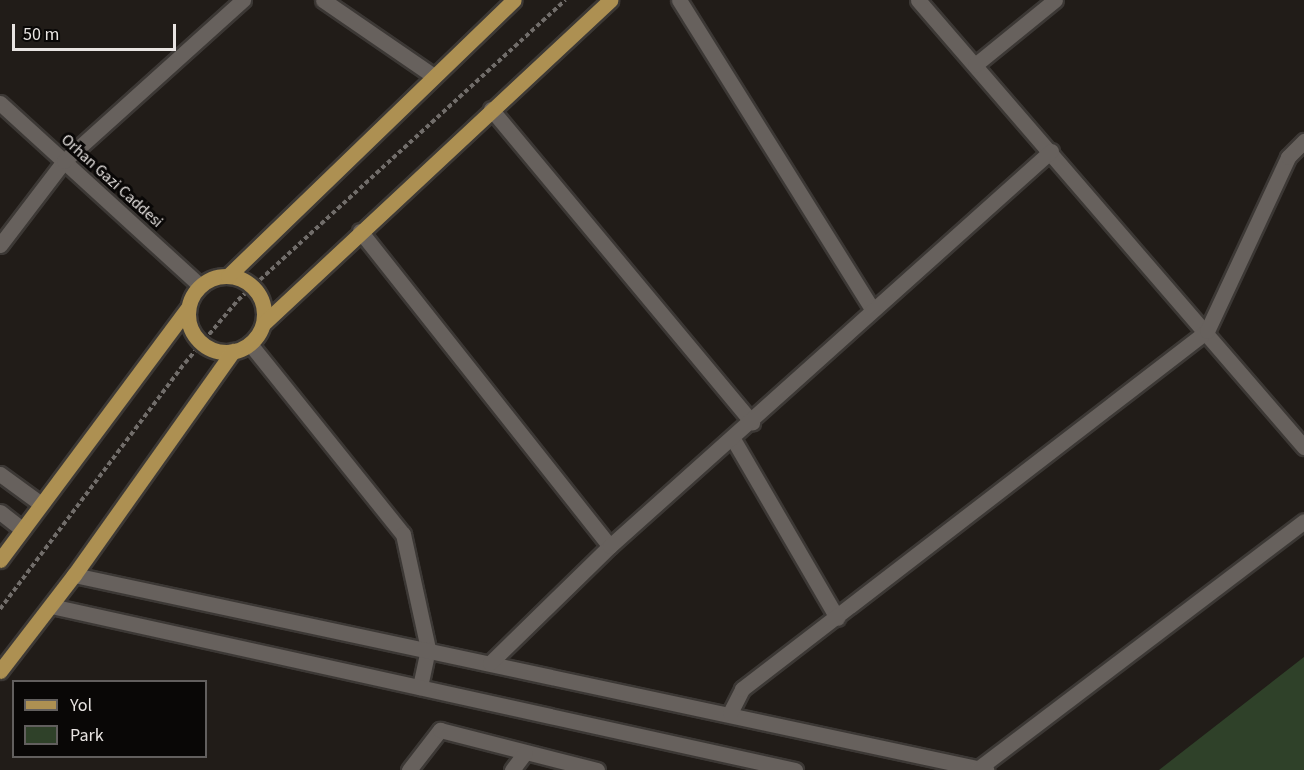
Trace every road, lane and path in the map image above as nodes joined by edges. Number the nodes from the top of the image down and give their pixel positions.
1 (243, 0) edge
2 (323, 0) edge
3 (514, 0) edge
4 (610, 0) edge
5 (679, 0) edge
6 (918, 0) edge
7 (1055, 0) edge
8 (975, 65) junction
9 (432, 75) junction
10 (0, 104) edge
11 (492, 109) junction
12 (1304, 141) edge
13 (1051, 151) junction
14 (64, 161) junction
15 (360, 231) junction
16 (0, 245) edge
17 (228, 276) junction
18 (200, 285) junction
19 (187, 309) junction
20 (872, 309) junction
21 (263, 324) junction
22 (1207, 331) junction
23 (250, 344) junction
24 (233, 351) junction
25 (752, 422) junction
26 (733, 439) junction
27 (1304, 447) edge
28 (0, 474) edge
29 (41, 504) junction
30 (0, 512) edge
31 (1304, 521) edge
32 (22, 529) junction
33 (610, 546) junction
34 (0, 560) edge
35 (74, 575) junction
36 (51, 606) junction
37 (837, 618) junction
38 (428, 649) junction
39 (490, 663) junction
40 (0, 671) edge
41 (420, 687) junction
42 (730, 713) junction
43 (525, 753) junction
44 (982, 769) edge
45 (410, 770) edge
46 (513, 770) edge
47 (597, 770) edge
48 (795, 770) edge

1 - 14 street
2 - 9 street
3 - 9 main road
4 - 11 main road
5 - 20 street
6 - 8 street
7 - 8 street
8 - 13 street
9 - 17 main road
10 - 14 street, Orhan Gazi Caddesi
11 - 15 main road
11 - 25 street
12 - 22 street
13 - 20 street
13 - 22 street
14 - 16 street
14 - 18 street, Orhan Gazi Caddesi
15 - 21 main road
15 - 33 street
17 - 18 main road
17 - 21 main road
18 - 19 main road
19 - 24 main road
19 - 29 main road
20 - 25 street
21 - 23 main road
22 - 27 street
22 - 37 street
23 - 24 main road
23 - 38 street
24 - 35 main road
25 - 26 street
26 - 33 street
26 - 37 street
28 - 29 street
29 - 32 main road
30 - 32 street
31 - 44 street
32 - 34 main road
33 - 39 street
35 - 36 main road
35 - 38 street
36 - 40 main road
36 - 41 street
37 - 42 street
38 - 39 street
38 - 41 street
39 - 42 street
41 - 48 street
42 - 44 street
43 - 45 street
43 - 46 street
43 - 47 street

